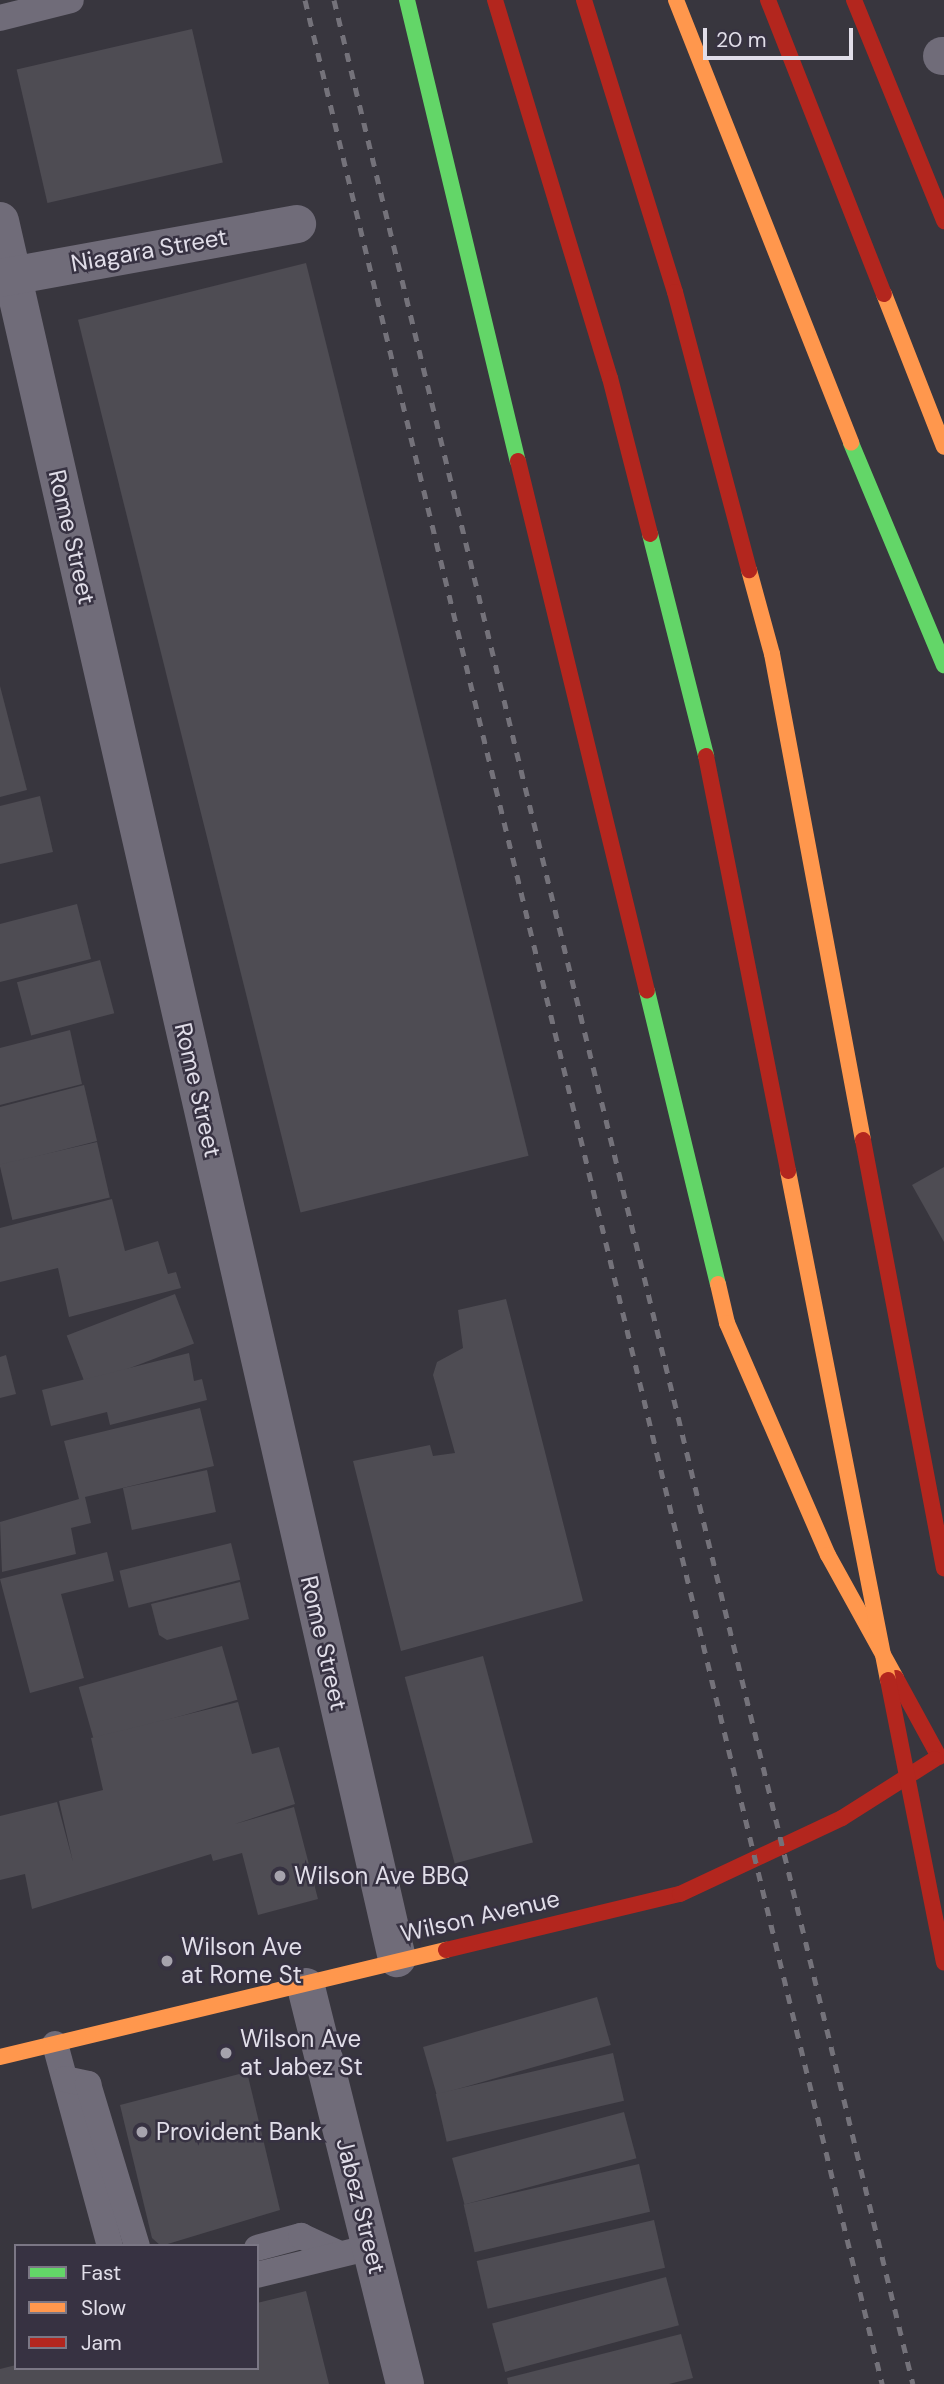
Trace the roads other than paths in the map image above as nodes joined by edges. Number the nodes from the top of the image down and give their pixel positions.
1 (71, 0) edge
2 (407, 0) edge
3 (495, 0) edge
4 (584, 0) edge
5 (676, 0) edge
6 (768, 0) edge
7 (854, 0) edge
8 (0, 18) edge
9 (0, 221) edge
10 (944, 221) edge
11 (297, 224) dead end
12 (6, 277) edge
13 (944, 447) edge
14 (944, 665) edge
15 (944, 1568) edge
16 (942, 1758) edge
17 (397, 1958) junction
18 (944, 1963) edge
19 (306, 1987) junction
20 (55, 2044) junction
21 (0, 2057) edge
22 (65, 2079) junction
23 (109, 2244) edge
24 (136, 2244) edge
25 (259, 2247) edge
26 (354, 2250) junction
27 (259, 2274) edge
28 (405, 2384) edge

1 - 8 lane
2 - 16 main road
3 - 18 main road, bridge
4 - 15 main road
5 - 14 main road
6 - 13 main road
7 - 10 main road
9 - 12 street, Rome Street
11 - 12 street, Niagara Street
12 - 17 street, Rome Street
16 - 17 main road, Wilson Avenue
17 - 19 main road, Wilson Avenue
19 - 20 main road, Wilson Avenue
19 - 26 street, Jabez Street
20 - 21 main road, Wilson Avenue
20 - 22 lane
22 - 23 lane
22 - 24 lane
25 - 26 lane
26 - 27 lane
26 - 28 street, Jabez Street

